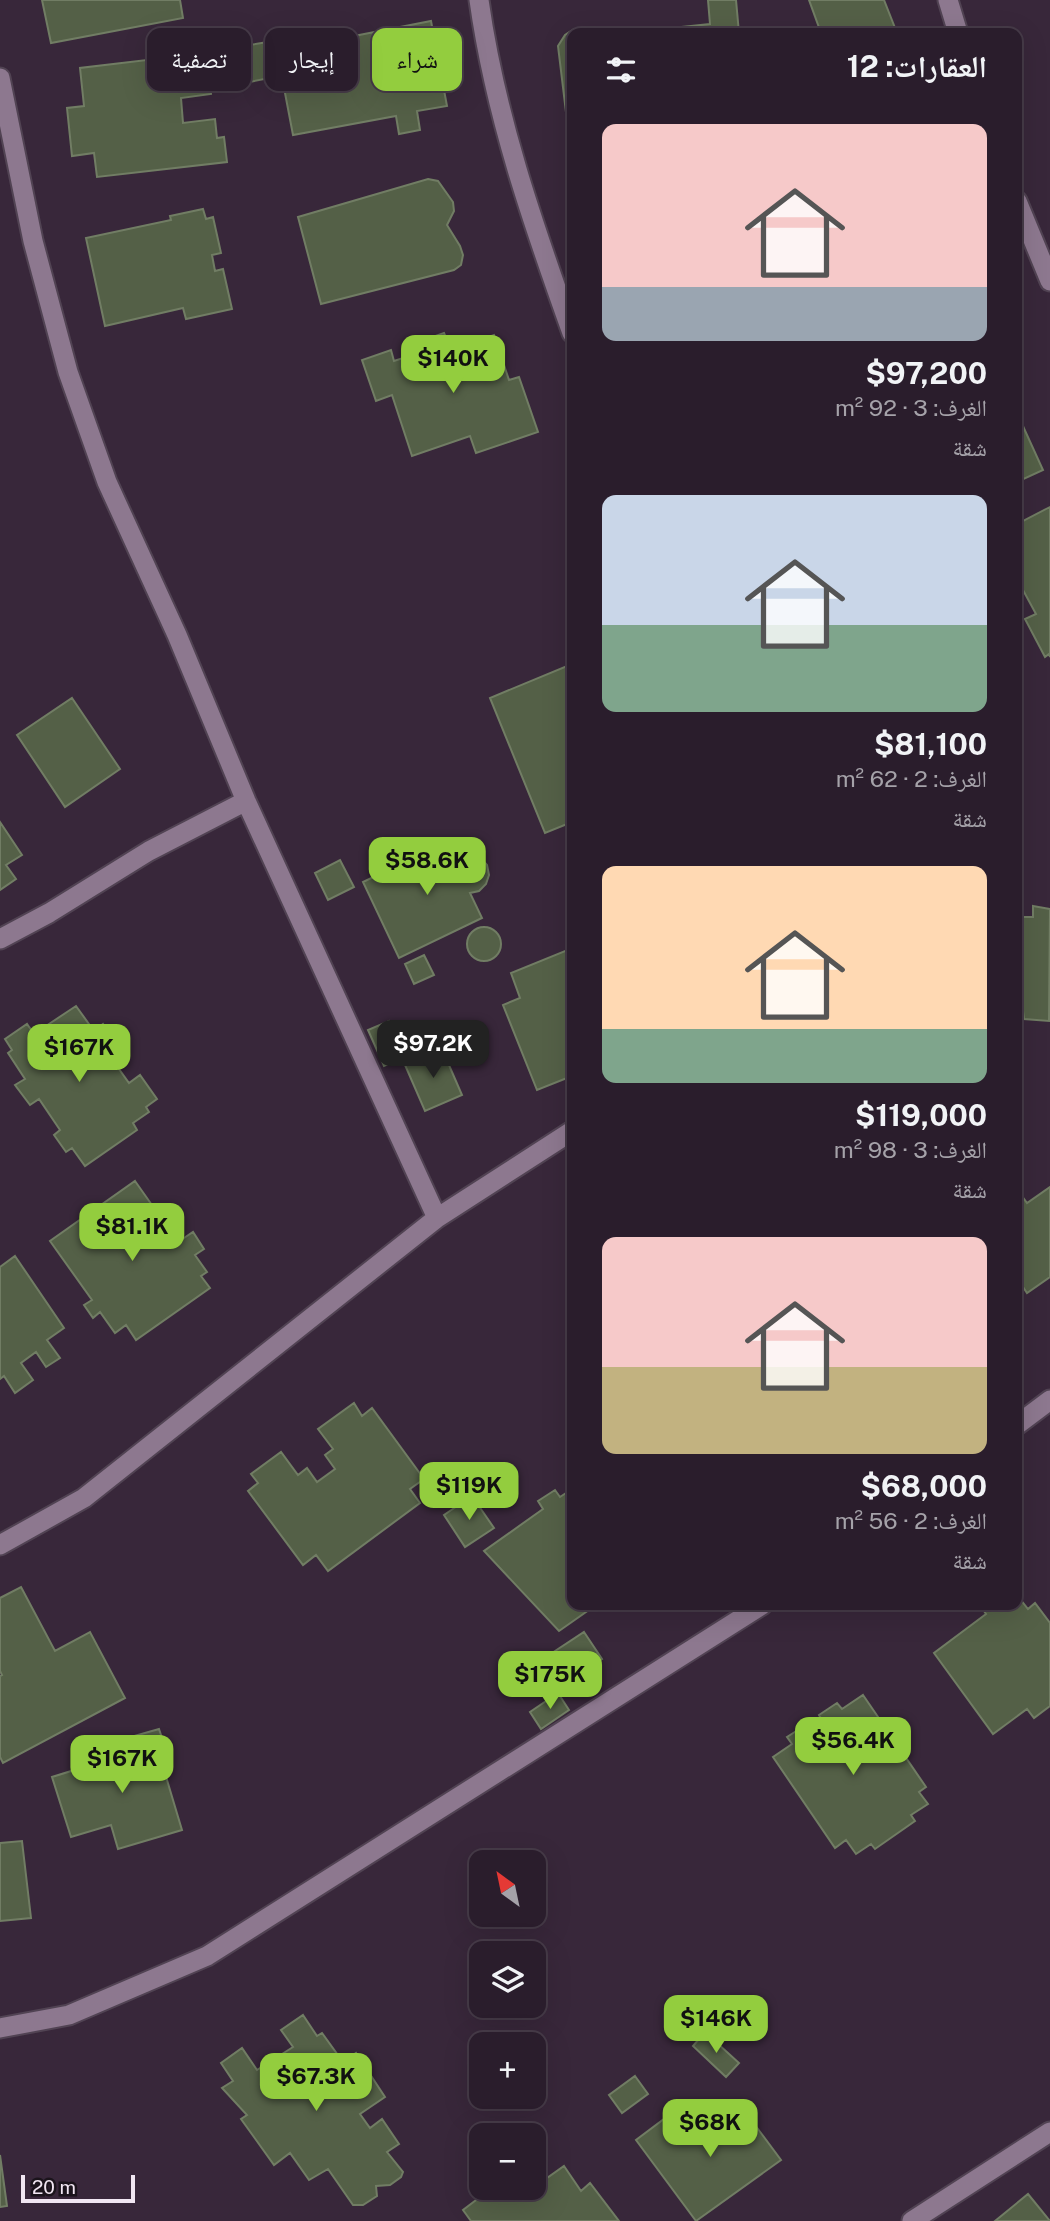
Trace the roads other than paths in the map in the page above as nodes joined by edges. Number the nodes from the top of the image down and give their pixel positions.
1 (479, 0) edge
2 (948, 0) edge
3 (956, 28) edge
4 (0, 78) edge
5 (1022, 213) edge
6 (1050, 281) edge
7 (567, 319) edge
8 (246, 801) junction
9 (0, 939) edge
10 (567, 1134) edge
11 (437, 1218) junction
12 (1050, 1400) edge
13 (1022, 1421) edge
14 (0, 1545) edge
15 (754, 1610) edge
16 (0, 2028) edge
17 (1050, 2132) edge
18 (912, 2221) edge

1 - 7 street
2 - 3 street
4 - 8 street
5 - 6 street
8 - 9 street
8 - 11 street
10 - 11 street
11 - 14 street
12 - 13 street
15 - 16 street
17 - 18 street

